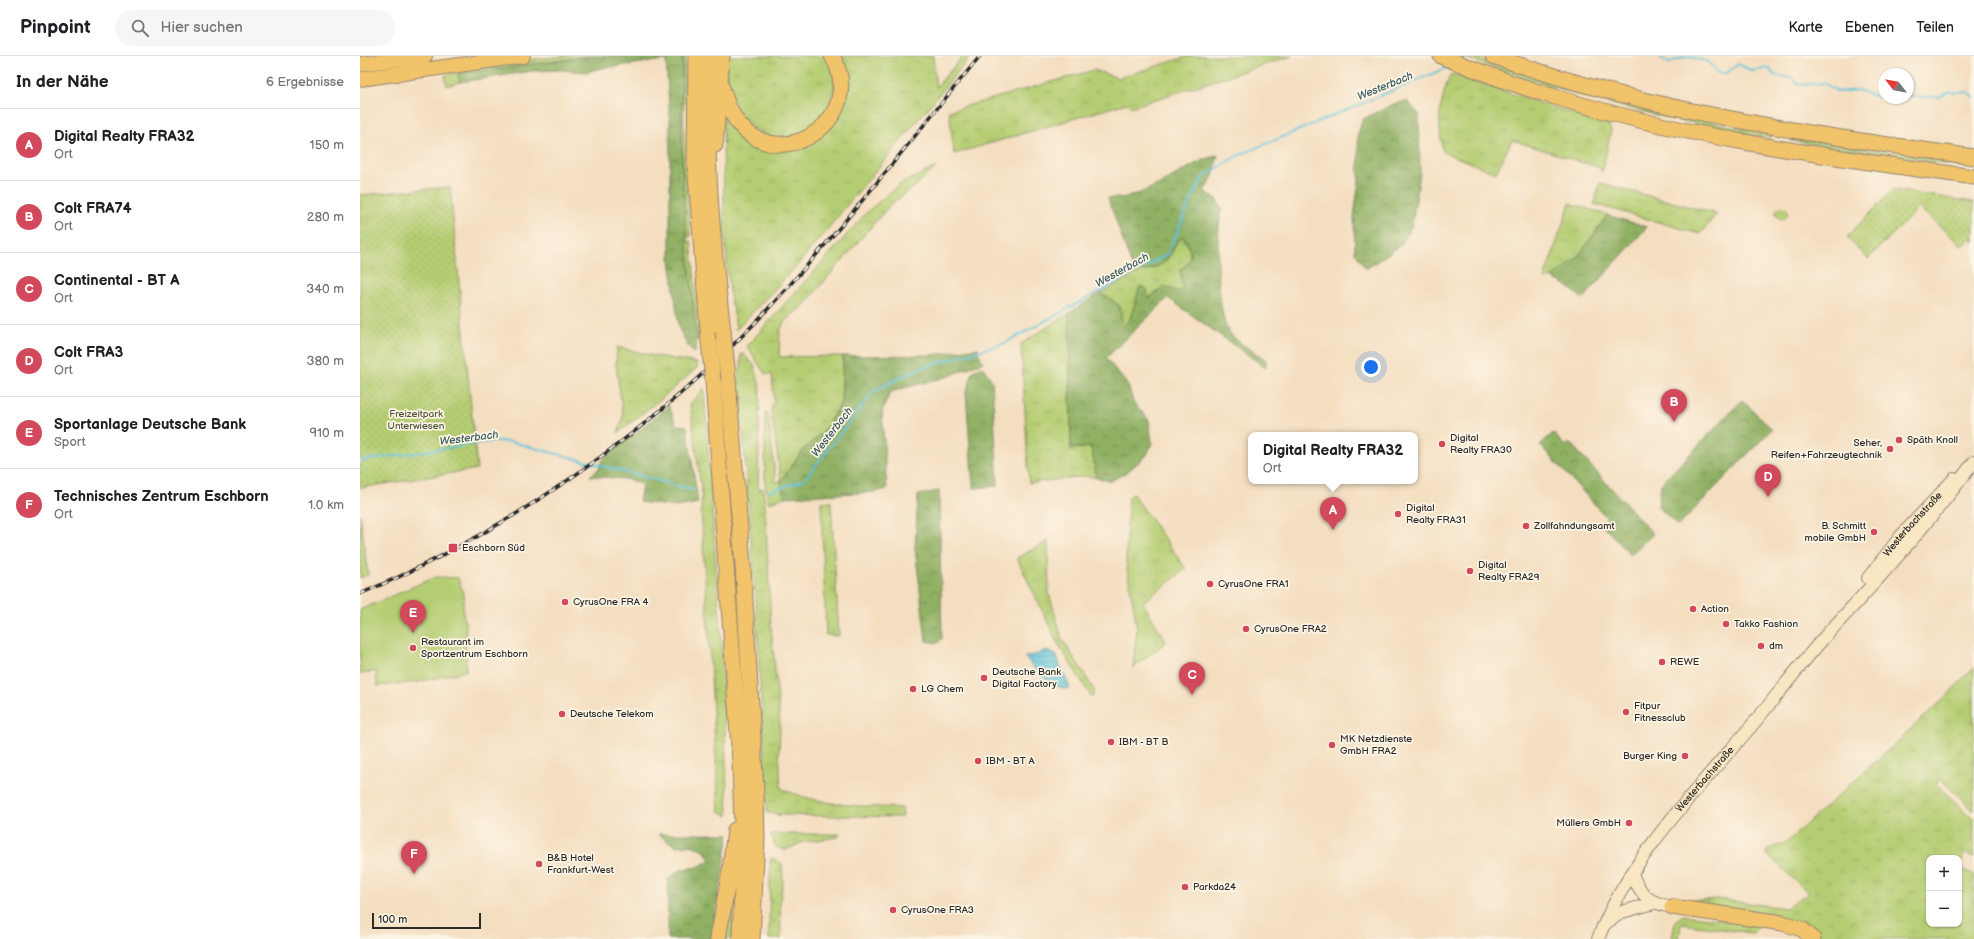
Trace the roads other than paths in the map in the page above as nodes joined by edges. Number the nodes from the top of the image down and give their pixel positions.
1 (425, 56) edge
2 (522, 56) edge
3 (696, 56) edge
4 (709, 56) edge
5 (722, 56) edge
6 (832, 56) edge
7 (1493, 56) edge
8 (1453, 60) edge
9 (360, 64) edge
10 (360, 79) edge
11 (720, 82) junction
12 (1974, 157) edge
13 (1974, 177) edge
14 (709, 195) junction
15 (1974, 461) edge
16 (740, 761) junction
17 (757, 839) junction
18 (1632, 875) junction
19 (1654, 904) junction
20 (1672, 907) joint
21 (1603, 924) junction
22 (718, 939) edge
23 (740, 939) edge
24 (752, 939) edge
25 (761, 939) edge
26 (1598, 939) edge
27 (1813, 939) edge

1 - 9 highway
2 - 10 highway
3 - 16 highway, bridge
4 - 14 highway
5 - 11 highway
6 - 11 highway
7 - 12 highway
8 - 13 highway
11 - 14 highway
14 - 17 highway, bridge
15 - 18 main road, Westerbachstraße
16 - 22 highway
16 - 23 highway
17 - 24 highway
17 - 25 highway
18 - 19 main road
18 - 21 main road, Westerbachstraße
19 - 20 main road
19 - 21 main road
20 - 27 highway
21 - 26 main road, Westerbachstraße

